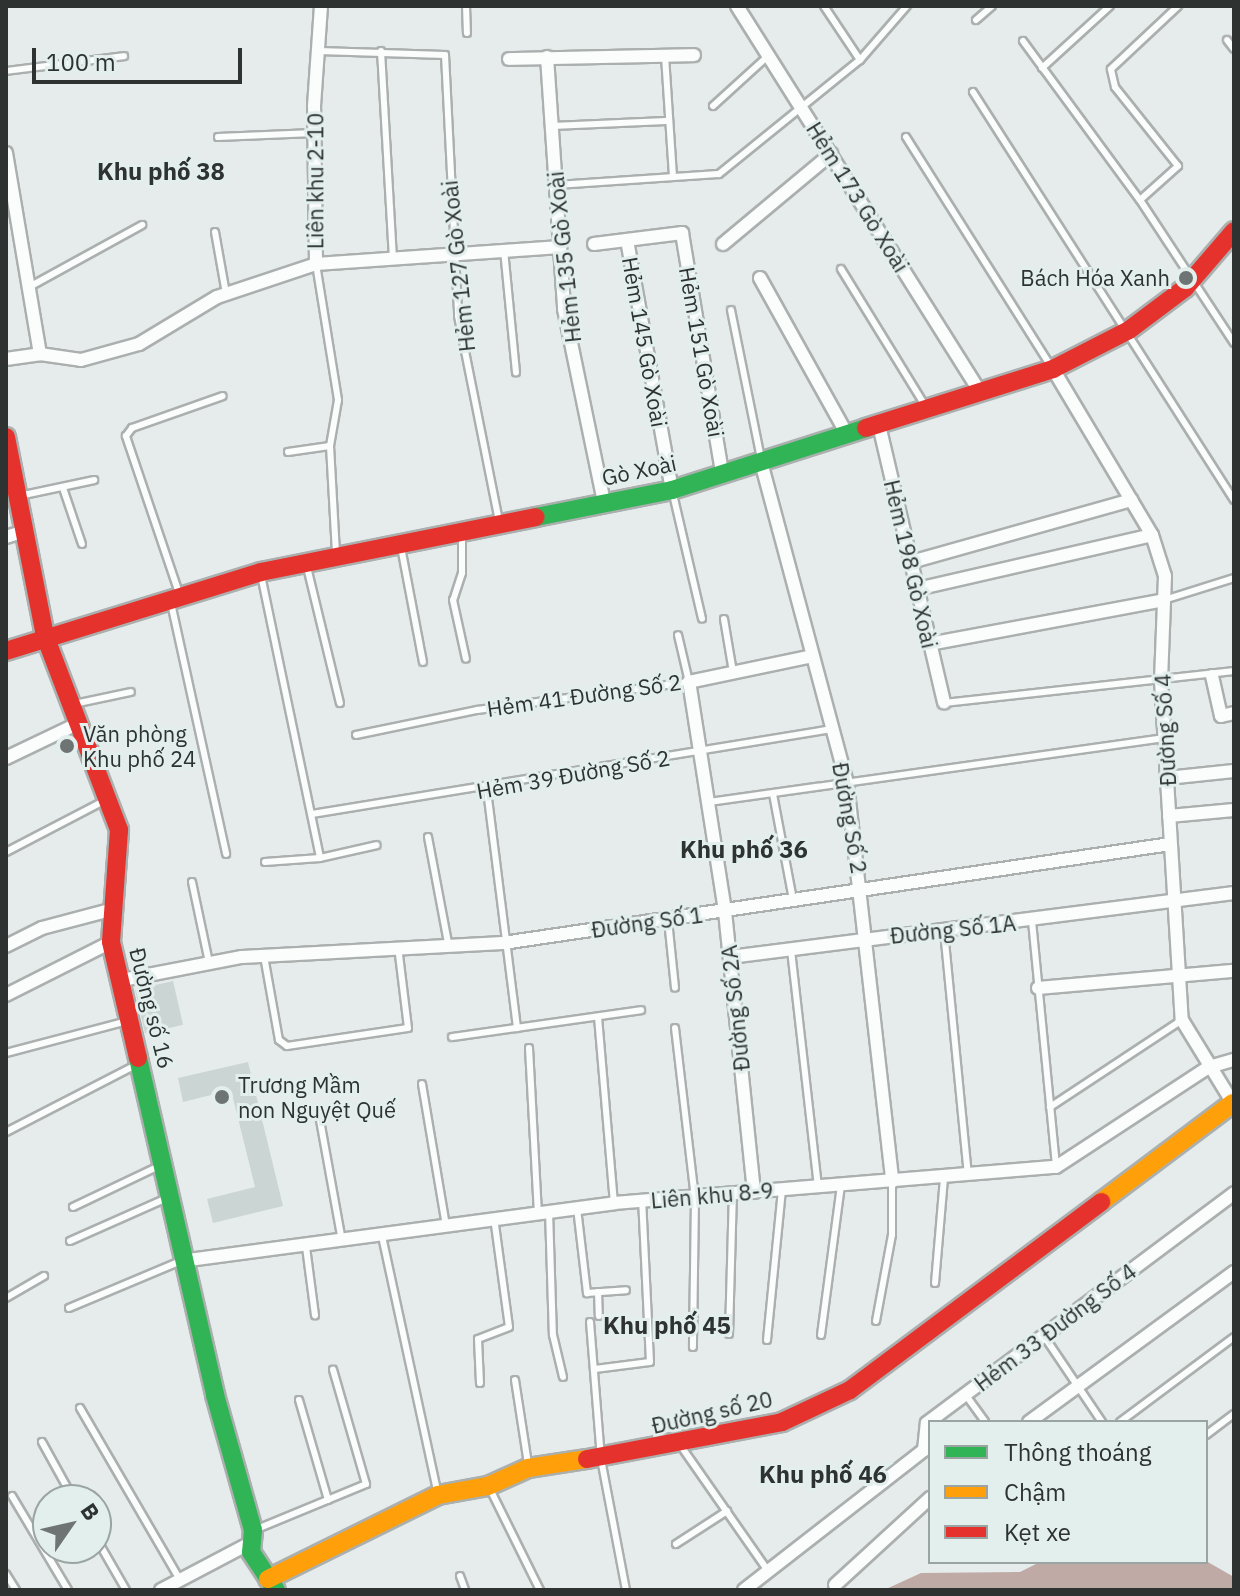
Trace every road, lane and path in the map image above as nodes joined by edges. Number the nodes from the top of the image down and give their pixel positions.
1 (321, 6) edge
2 (466, 6) edge
3 (737, 6) edge
4 (824, 6) edge
5 (907, 6) edge
6 (992, 6) edge
7 (1110, 6) edge
8 (1178, 6) edge
9 (976, 20) dead end
10 (467, 33) dead end
11 (1227, 40) dead end
12 (1023, 41) dead end
13 (1234, 49) edge
14 (319, 51) junction
15 (381, 51) junction
16 (665, 54) junction
17 (694, 55) dead end
18 (769, 55) junction
19 (124, 56) dead end
20 (547, 57) junction
21 (509, 59) dead end
22 (860, 60) junction
23 (1042, 68) junction
24 (6, 71) edge
25 (973, 92) dead end
26 (713, 106) dead end
27 (803, 108) junction
28 (666, 121) junction
29 (552, 126) junction
30 (314, 133) junction
31 (218, 137) dead end
32 (906, 137) dead end
33 (6, 153) edge
34 (831, 154) junction
35 (673, 176) junction
36 (556, 185) junction
37 (1140, 200) junction
38 (142, 225) dead end
39 (1234, 231) edge
40 (215, 232) dead end
41 (627, 240) junction
42 (594, 244) dead end
43 (723, 244) dead end
44 (560, 247) junction
45 (504, 250) junction
46 (452, 253) junction
47 (393, 257) junction
48 (316, 264) junction
49 (841, 269) dead end
50 (760, 278) dead end
51 (1193, 279) junction
52 (31, 286) junction
53 (226, 294) junction
54 (731, 310) dead end
55 (1129, 330) junction
56 (1234, 343) edge
57 (40, 354) junction
58 (6, 359) edge
59 (1053, 369) junction
60 (516, 372) dead end
61 (978, 388) junction
62 (223, 396) dead end
63 (926, 407) junction
64 (879, 425) junction
65 (848, 436) junction
66 (6, 437) edge
67 (330, 446) junction
68 (288, 452) dead end
69 (761, 462) junction
70 (722, 472) junction
71 (94, 480) dead end
72 (14, 485) edge
73 (63, 488) junction
74 (672, 490) junction
75 (1131, 500) junction
76 (1234, 500) edge
77 (604, 502) junction
78 (499, 522) junction
79 (462, 529) junction
80 (24, 531) junction
81 (1152, 535) junction
82 (6, 537) edge
83 (82, 544) dead end
84 (400, 544) junction
85 (336, 556) junction
86 (911, 562) junction
87 (306, 563) junction
88 (261, 572) junction
89 (1234, 578) edge
90 (917, 589) junction
91 (174, 594) junction
92 (1164, 600) junction
93 (702, 619) dead end
94 (724, 619) dead end
95 (678, 635) dead end
96 (45, 636) junction
97 (929, 644) junction
98 (6, 651) edge
99 (812, 656) junction
100 (466, 659) dead end
101 (423, 662) dead end
102 (1234, 671) edge
103 (733, 672) junction
104 (1212, 676) junction
105 (1161, 681) junction
106 (689, 682) junction
107 (131, 692) dead end
108 (340, 703) dead end
109 (944, 703) joint
110 (70, 705) junction
111 (1234, 713) edge
112 (77, 724) junction
113 (832, 729) junction
114 (356, 735) dead end
115 (1165, 738) junction
116 (703, 752) junction
117 (6, 758) edge
118 (1234, 771) edge
119 (1167, 778) junction
120 (847, 783) junction
121 (487, 790) junction
122 (773, 794) junction
123 (108, 799) junction
124 (709, 802) junction
125 (1234, 810) edge
126 (312, 814) junction
127 (1169, 816) junction
128 (428, 837) dead end
129 (1170, 844) junction
130 (377, 845) dead end
131 (6, 852) edge
132 (226, 854) dead end
133 (320, 858) junction
134 (265, 862) dead end
135 (192, 882) dead end
136 (863, 892) junction
137 (1234, 893) edge
138 (1175, 902) junction
139 (793, 904) junction
140 (110, 910) junction
141 (725, 911) junction
142 (668, 918) junction
143 (1032, 921) junction
144 (944, 930) junction
145 (869, 938) junction
146 (111, 942) junction
147 (448, 943) junction
148 (503, 943) junction
149 (6, 946) edge
150 (398, 947) junction
151 (791, 950) junction
152 (264, 956) junction
153 (730, 957) junction
154 (209, 963) junction
155 (1234, 971) edge
156 (1178, 978) junction
157 (122, 980) junction
158 (675, 988) dead end
159 (1038, 988) junction
160 (6, 995) edge
161 (641, 1010) dead end
162 (598, 1017) junction
163 (131, 1020) junction
164 (1182, 1020) junction
165 (517, 1028) junction
166 (675, 1028) dead end
167 (452, 1037) dead end
168 (529, 1048) dead end
169 (6, 1053) edge
170 (1234, 1060) edge
171 (141, 1063) junction
172 (1209, 1067) junction
173 (422, 1084) dead end
174 (1234, 1104) edge
175 (1050, 1107) junction
176 (318, 1109) dead end
177 (6, 1132) edge
178 (166, 1163) junction
179 (1056, 1167) junction
180 (968, 1174) junction
181 (944, 1177) junction
182 (892, 1181) junction
183 (841, 1186) junction
184 (818, 1187) junction
185 (782, 1189) junction
186 (754, 1192) junction
187 (733, 1193) junction
188 (1234, 1193) edge
189 (174, 1195) junction
190 (695, 1199) junction
191 (642, 1200) junction
192 (614, 1203) junction
193 (73, 1207) dead end
194 (577, 1207) junction
195 (544, 1212) junction
196 (494, 1218) junction
197 (446, 1226) junction
198 (382, 1236) junction
199 (70, 1241) dead end
200 (342, 1241) junction
201 (306, 1247) junction
202 (189, 1260) junction
203 (1234, 1272) edge
204 (44, 1276) dead end
205 (935, 1283) dead end
206 (626, 1290) dead end
207 (598, 1292) junction
208 (6, 1298) edge
209 (69, 1308) dead end
210 (315, 1315) dead end
211 (599, 1316) dead end
212 (876, 1321) dead end
213 (590, 1322) dead end
214 (729, 1334) dead end
215 (821, 1335) dead end
216 (1044, 1336) junction
217 (1234, 1337) edge
218 (767, 1340) dead end
219 (693, 1347) dead end
220 (595, 1369) junction
221 (333, 1370) dead end
222 (563, 1377) dead end
223 (515, 1380) dead end
224 (480, 1383) dead end
225 (1078, 1386) junction
226 (965, 1394) junction
227 (299, 1400) dead end
228 (80, 1408) dead end
229 (1234, 1414) edge
230 (931, 1420) edge
231 (984, 1420) edge
232 (1032, 1420) edge
233 (1101, 1420) edge
234 (1123, 1420) edge
235 (928, 1422) edge
236 (1208, 1434) edge
237 (42, 1442) dead end
238 (681, 1446) junction
239 (601, 1459) junction
240 (528, 1468) junction
241 (65, 1484) edge
242 (488, 1486) junction
243 (438, 1495) junction
244 (12, 1496) dead end
245 (328, 1500) junction
246 (928, 1500) edge
247 (727, 1511) junction
248 (253, 1536) junction
249 (676, 1544) dead end
250 (111, 1564) edge
251 (768, 1571) junction
252 (6, 1574) edge
253 (460, 1576) dead end
254 (179, 1578) junction
255 (272, 1585) edge
256 (835, 1585) dead end
257 (16, 1590) edge
258 (68, 1590) edge
259 (126, 1590) edge
260 (161, 1590) edge
261 (465, 1590) edge
262 (540, 1590) edge
263 (626, 1590) edge
264 (744, 1590) edge

1 - 14 street, Liên khu 2-10
2 - 10 lane
3 - 18 street, Hẻm 173 Gò Xoài
4 - 22 lane
5 - 22 lane
6 - 9 lane
7 - 23 lane
8 - 37 lane
11 - 13 lane
12 - 23 lane
14 - 15 lane
14 - 30 street, Liên khu 2-10
15 - 46 lane, Hẻm 127 Gò Xoài
15 - 47 lane
16 - 17 street
16 - 20 street
16 - 28 lane
18 - 26 lane
18 - 27 street, Hẻm 173 Gò Xoài
19 - 24 lane
20 - 21 street
20 - 29 street, Hẻm 135 Gò Xoài
22 - 27 lane
23 - 37 lane
25 - 55 lane
27 - 34 street, Hẻm 173 Gò Xoài
27 - 35 lane
28 - 29 lane
28 - 35 lane
29 - 36 street, Hẻm 135 Gò Xoài
30 - 31 lane
30 - 48 street, Liên khu 2-10
32 - 59 lane
33 - 52 street
34 - 43 street
34 - 61 street, Hẻm 173 Gò Xoài
35 - 36 lane
36 - 44 street, Hẻm 135 Gò Xoài
37 - 51 lane
38 - 52 lane
39 - 51 street, Gò Xoài
40 - 53 lane
41 - 42 street
41 - 70 street, Hẻm 151 Gò Xoài
41 - 74 street, Hẻm 145 Gò Xoài
44 - 45 street
44 - 77 street, Hẻm 135 Gò Xoài
45 - 46 street
45 - 60 lane
46 - 47 street
46 - 78 lane, Hẻm 127 Gò Xoài
47 - 48 street
48 - 53 street, Liên khu 2-10
48 - 67 lane
49 - 63 lane
50 - 65 street
51 - 55 street, Gò Xoài
51 - 56 lane
52 - 57 street
53 - 57 street, Liên khu 2-10
54 - 69 lane
55 - 59 street, Gò Xoài
55 - 76 lane
57 - 58 street, Liên khu 2-10
59 - 61 street, Gò Xoài
59 - 75 street, Đường Số 4
61 - 63 street, Gò Xoài
62 - 91 lane
63 - 64 street, Gò Xoài
64 - 65 street, Gò Xoài
64 - 86 street, Hẻm 198 Gò Xoài
65 - 69 street, Gò Xoài
66 - 72 street, Đường số 16
67 - 68 lane
67 - 85 lane
69 - 70 street, Gò Xoài
69 - 99 street, Đường Số 2
70 - 74 street, Gò Xoài
71 - 73 lane
72 - 73 lane
72 - 80 street, Đường số 16
73 - 83 lane
74 - 77 street, Gò Xoài
74 - 93 lane
75 - 81 street, Đường Số 4
75 - 86 street
77 - 78 street, Gò Xoài
78 - 79 street, Gò Xoài
79 - 84 street, Gò Xoài
79 - 100 lane
80 - 82 street
80 - 96 street, Đường số 16
81 - 90 street
81 - 92 street, Đường Số 4
84 - 85 street, Gò Xoài
84 - 101 lane
85 - 87 street, Gò Xoài
86 - 90 street, Hẻm 198 Gò Xoài
87 - 88 street, Gò Xoài
87 - 108 lane
88 - 91 street, Gò Xoài
88 - 126 lane
89 - 92 lane
90 - 97 street, Hẻm 198 Gò Xoài
91 - 96 street, Gò Xoài
91 - 132 lane
92 - 97 street
92 - 105 street, Đường Số 4
94 - 103 lane
95 - 106 lane
96 - 98 street, Gò Xoài
96 - 110 street, Đường số 16
97 - 109 street, Hẻm 198 Gò Xoài
99 - 103 street, Hẻm 41 Đường Số 2
99 - 113 street, Đường Số 2
102 - 104 lane
103 - 106 street, Hẻm 41 Đường Số 2
104 - 105 lane
104 - 111 street
105 - 109 lane
105 - 115 street, Đường Số 4
106 - 114 lane, Hẻm 41 Đường Số 2
106 - 116 street, Đường Số 2A
107 - 110 lane
110 - 112 street, Đường số 16
112 - 117 street
112 - 123 street, Đường số 16
113 - 116 lane, Hẻm 39 Đường Số 2
113 - 120 street, Đường Số 2
115 - 119 street, Đường Số 4
115 - 120 lane
116 - 121 lane, Hẻm 39 Đường Số 2
116 - 124 street, Đường Số 2A
118 - 119 street
119 - 127 street, Đường Số 4
120 - 122 lane
120 - 136 street, Đường Số 2
121 - 126 lane, Hẻm 39 Đường Số 2
121 - 148 lane
122 - 124 lane
122 - 139 lane
123 - 131 lane
123 - 140 street, Đường số 16
124 - 141 street, Đường Số 2A
125 - 127 street
126 - 133 lane
127 - 129 street, Đường Số 4
128 - 147 lane
129 - 136 street, Đường Số 1
129 - 138 street, Đường Số 4
130 - 133 lane
133 - 134 lane
135 - 154 lane
136 - 139 street, Đường Số 1
136 - 145 street, Đường Số 2
137 - 138 street, Đường Số 1A
138 - 143 street, Đường Số 1A
138 - 156 street, Đường Số 4
139 - 141 street, Đường Số 1
140 - 146 street, Đường số 16
140 - 149 street
141 - 142 street, Đường Số 1
141 - 153 street, Đường Số 2A
142 - 148 street, Đường Số 1
142 - 158 lane
143 - 144 street, Đường Số 1A
143 - 159 lane
144 - 145 street, Đường Số 1A
144 - 180 lane
145 - 151 street, Đường Số 1A
145 - 182 street, Đường Số 2
146 - 157 street, Đường số 16
146 - 160 street
147 - 148 street, Đường Số 1
147 - 150 street, Đường Số 1
148 - 165 lane
150 - 152 street, Đường Số 1
150 - 152 lane
151 - 153 street, Đường Số 1A
151 - 184 lane
152 - 154 street, Đường Số 1
153 - 186 street, Đường Số 2A
154 - 157 street, Đường Số 1
155 - 156 street
156 - 159 street
156 - 164 street, Đường Số 4
157 - 163 street, Đường số 16
159 - 175 lane
161 - 162 lane
162 - 165 lane
162 - 192 lane
163 - 169 lane
163 - 171 street, Đường số 16
164 - 172 street, Đường Số 4
164 - 175 lane
165 - 167 lane
166 - 190 lane
168 - 195 lane
170 - 172 street, Liên khu 8-9
171 - 177 lane
171 - 178 street, Đường số 16
172 - 174 street, Đường Số 4
172 - 179 street, Liên khu 8-9
173 - 197 lane
174 - 238 street, Đường số 20
175 - 179 lane
176 - 200 lane
178 - 189 street, Đường số 16
178 - 193 lane
179 - 180 street, Liên khu 8-9
180 - 181 street, Liên khu 8-9
181 - 182 street, Liên khu 8-9
181 - 205 lane
182 - 183 street, Liên khu 8-9
182 - 212 lane
183 - 184 street, Liên khu 8-9
183 - 215 lane
184 - 185 street, Liên khu 8-9
185 - 186 street, Liên khu 8-9
185 - 218 lane
186 - 187 street, Liên khu 8-9
187 - 190 street, Liên khu 8-9
187 - 214 lane
188 - 216 street, Hẻm 33 Đường Số 4
189 - 199 lane
189 - 202 street, Đường số 16
190 - 191 street, Liên khu 8-9
190 - 219 lane
191 - 192 street, Liên khu 8-9
191 - 220 lane
192 - 194 street, Liên khu 8-9
194 - 195 street, Liên khu 8-9
194 - 207 lane
195 - 196 street, Liên khu 8-9
195 - 222 lane
196 - 197 street, Liên khu 8-9
196 - 224 lane
197 - 198 street, Liên khu 8-9
198 - 200 street, Liên khu 8-9
198 - 243 lane
200 - 201 street, Liên khu 8-9
201 - 202 street, Liên khu 8-9
201 - 210 lane
202 - 209 lane
202 - 248 street, Đường số 16
203 - 225 street
204 - 208 lane
206 - 207 lane
207 - 211 lane
213 - 220 lane
216 - 225 lane
216 - 226 street, Hẻm 33 Đường Số 4
217 - 234 lane
220 - 239 lane
221 - 245 lane
223 - 240 lane
225 - 232 street
225 - 233 lane
226 - 230 street, Hẻm 33 Đường Số 4
226 - 231 lane
227 - 245 lane
228 - 254 lane
229 - 236 lane
235 - 251 street, Hẻm 33 Đường Số 4
237 - 241 lane
238 - 239 street, Đường số 20
238 - 247 lane
239 - 240 street, Đường số 20
239 - 263 lane
240 - 242 street, Đường số 20
242 - 243 street, Đường số 20
242 - 262 lane
243 - 255 street, Đường số 20
244 - 258 lane
245 - 248 lane
246 - 256 street
247 - 249 lane
247 - 251 lane
248 - 254 street
248 - 255 street, Đường số 16
250 - 259 lane
251 - 264 street, Hẻm 33 Đường Số 4
252 - 257 lane
253 - 261 lane
254 - 260 street

